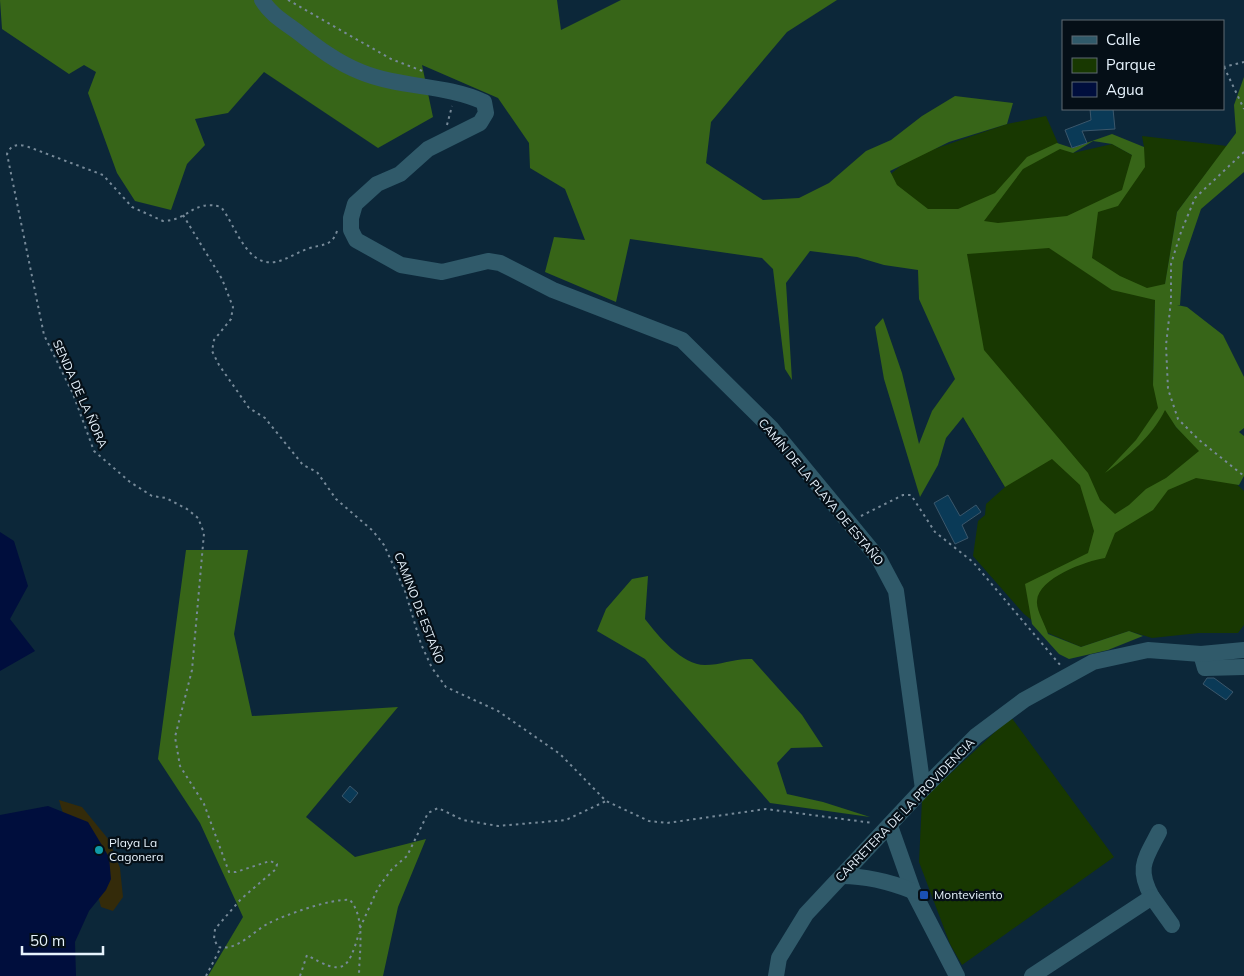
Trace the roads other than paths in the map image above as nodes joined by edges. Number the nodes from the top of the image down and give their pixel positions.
1 (262, 0) edge
2 (1244, 650) edge
3 (1202, 654) junction
4 (1244, 667) edge
5 (923, 789) junction
6 (890, 826) junction
7 (1159, 832) dead end
8 (842, 876) junction
9 (913, 891) junction
10 (1152, 897) junction
11 (1172, 925) dead end
12 (776, 976) edge
13 (957, 976) edge
14 (1032, 976) edge

1 - 5 street, CAMÍN DE LA PLAYA DE ESTAÑO
2 - 3 street, CARRETERA DE LA PROVIDENCIA
3 - 4 street
3 - 5 street, CARRETERA DE LA PROVIDENCIA
5 - 6 street, CARRETERA DE LA PROVIDENCIA
6 - 8 street, CARRETERA DE LA PROVIDENCIA
6 - 9 street
7 - 10 street
8 - 9 street
8 - 12 street, CARRETERA DE LA PROVIDENCIA
9 - 13 street
10 - 11 street
10 - 14 street

